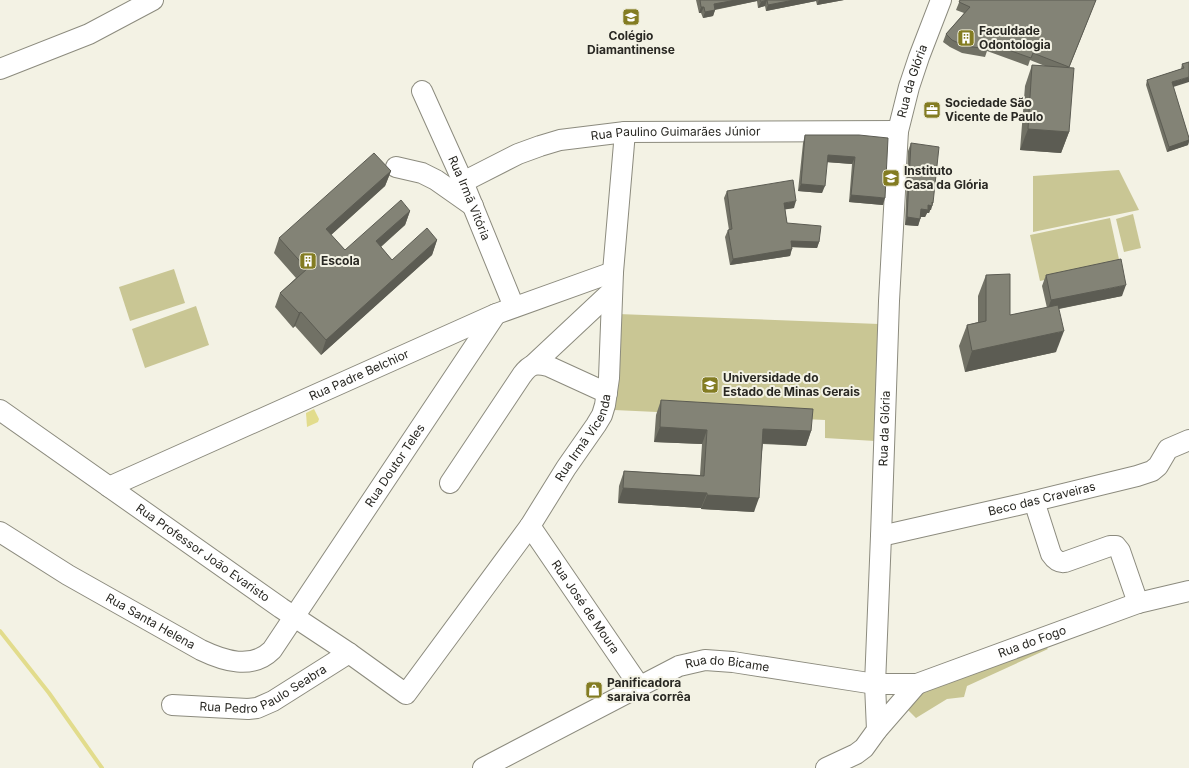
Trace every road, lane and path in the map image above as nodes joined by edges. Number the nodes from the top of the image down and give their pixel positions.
1 (153, 0) edge
2 (942, 0) edge
3 (0, 69) edge
4 (422, 91) dead end
5 (898, 131) junction
6 (625, 132) junction
7 (396, 167) dead end
8 (463, 182) junction
9 (473, 206) junction
10 (613, 281) junction
11 (514, 307) junction
12 (496, 314) junction
13 (534, 364) junction
14 (607, 393) junction
15 (0, 410) edge
16 (1189, 440) edge
17 (450, 483) dead end
18 (109, 487) junction
19 (1034, 501) junction
20 (530, 526) junction
21 (0, 532) edge
22 (881, 536) junction
23 (1189, 591) edge
24 (1138, 603) junction
25 (294, 616) junction
26 (349, 653) junction
27 (875, 684) junction
28 (917, 684) junction
29 (640, 687) junction
30 (406, 694) joint
31 (172, 705) dead end
32 (877, 730) junction
33 (483, 768) edge
34 (826, 768) edge

1 - 3 street
2 - 5 street, Rua da Glória
4 - 8 street, Rua Irmã Vitória
5 - 6 street, Rua Paulino Guimarães Júnior
5 - 22 street, Rua da Glória
6 - 8 street, Rua Paulino Guimarães Júnior
6 - 10 street, Rua Irmã Vicenda
7 - 9 street
8 - 9 street, Rua Irmã Vitória
9 - 11 street, Rua Irmã Vitória
10 - 11 street, Rua Padre Belchior
10 - 13 street
10 - 14 street, Rua Irmã Vicenda
11 - 12 street, Rua Padre Belchior
12 - 18 street, Rua Padre Belchior
12 - 25 street, Rua Doutor Teles
13 - 14 street
13 - 17 street
14 - 20 street, Rua Irmã Vicenda
15 - 18 street, Rua Professor João Evaristo
16 - 19 street, Beco das Craveiras
18 - 25 street, Rua Professor João Evaristo
19 - 22 street, Beco das Craveiras
19 - 24 street
20 - 29 street, Rua José de Moura
20 - 30 street, Rua Irmã Vicenda
21 - 25 street, Rua Santa Helena
22 - 27 street, Rua da Glória
23 - 24 street, Rua do Fogo
24 - 28 street, Rua do Fogo
25 - 26 street, Rua Professor João Evaristo
26 - 30 street, Rua Professor João Evaristo
26 - 31 street, Rua Pedro Paulo Seabra
27 - 28 street, Rua do Fogo
27 - 29 street, Rua do Bicame
27 - 32 street, Rua da Glória
28 - 32 street
29 - 33 street, Rua do Bicame
32 - 34 street

